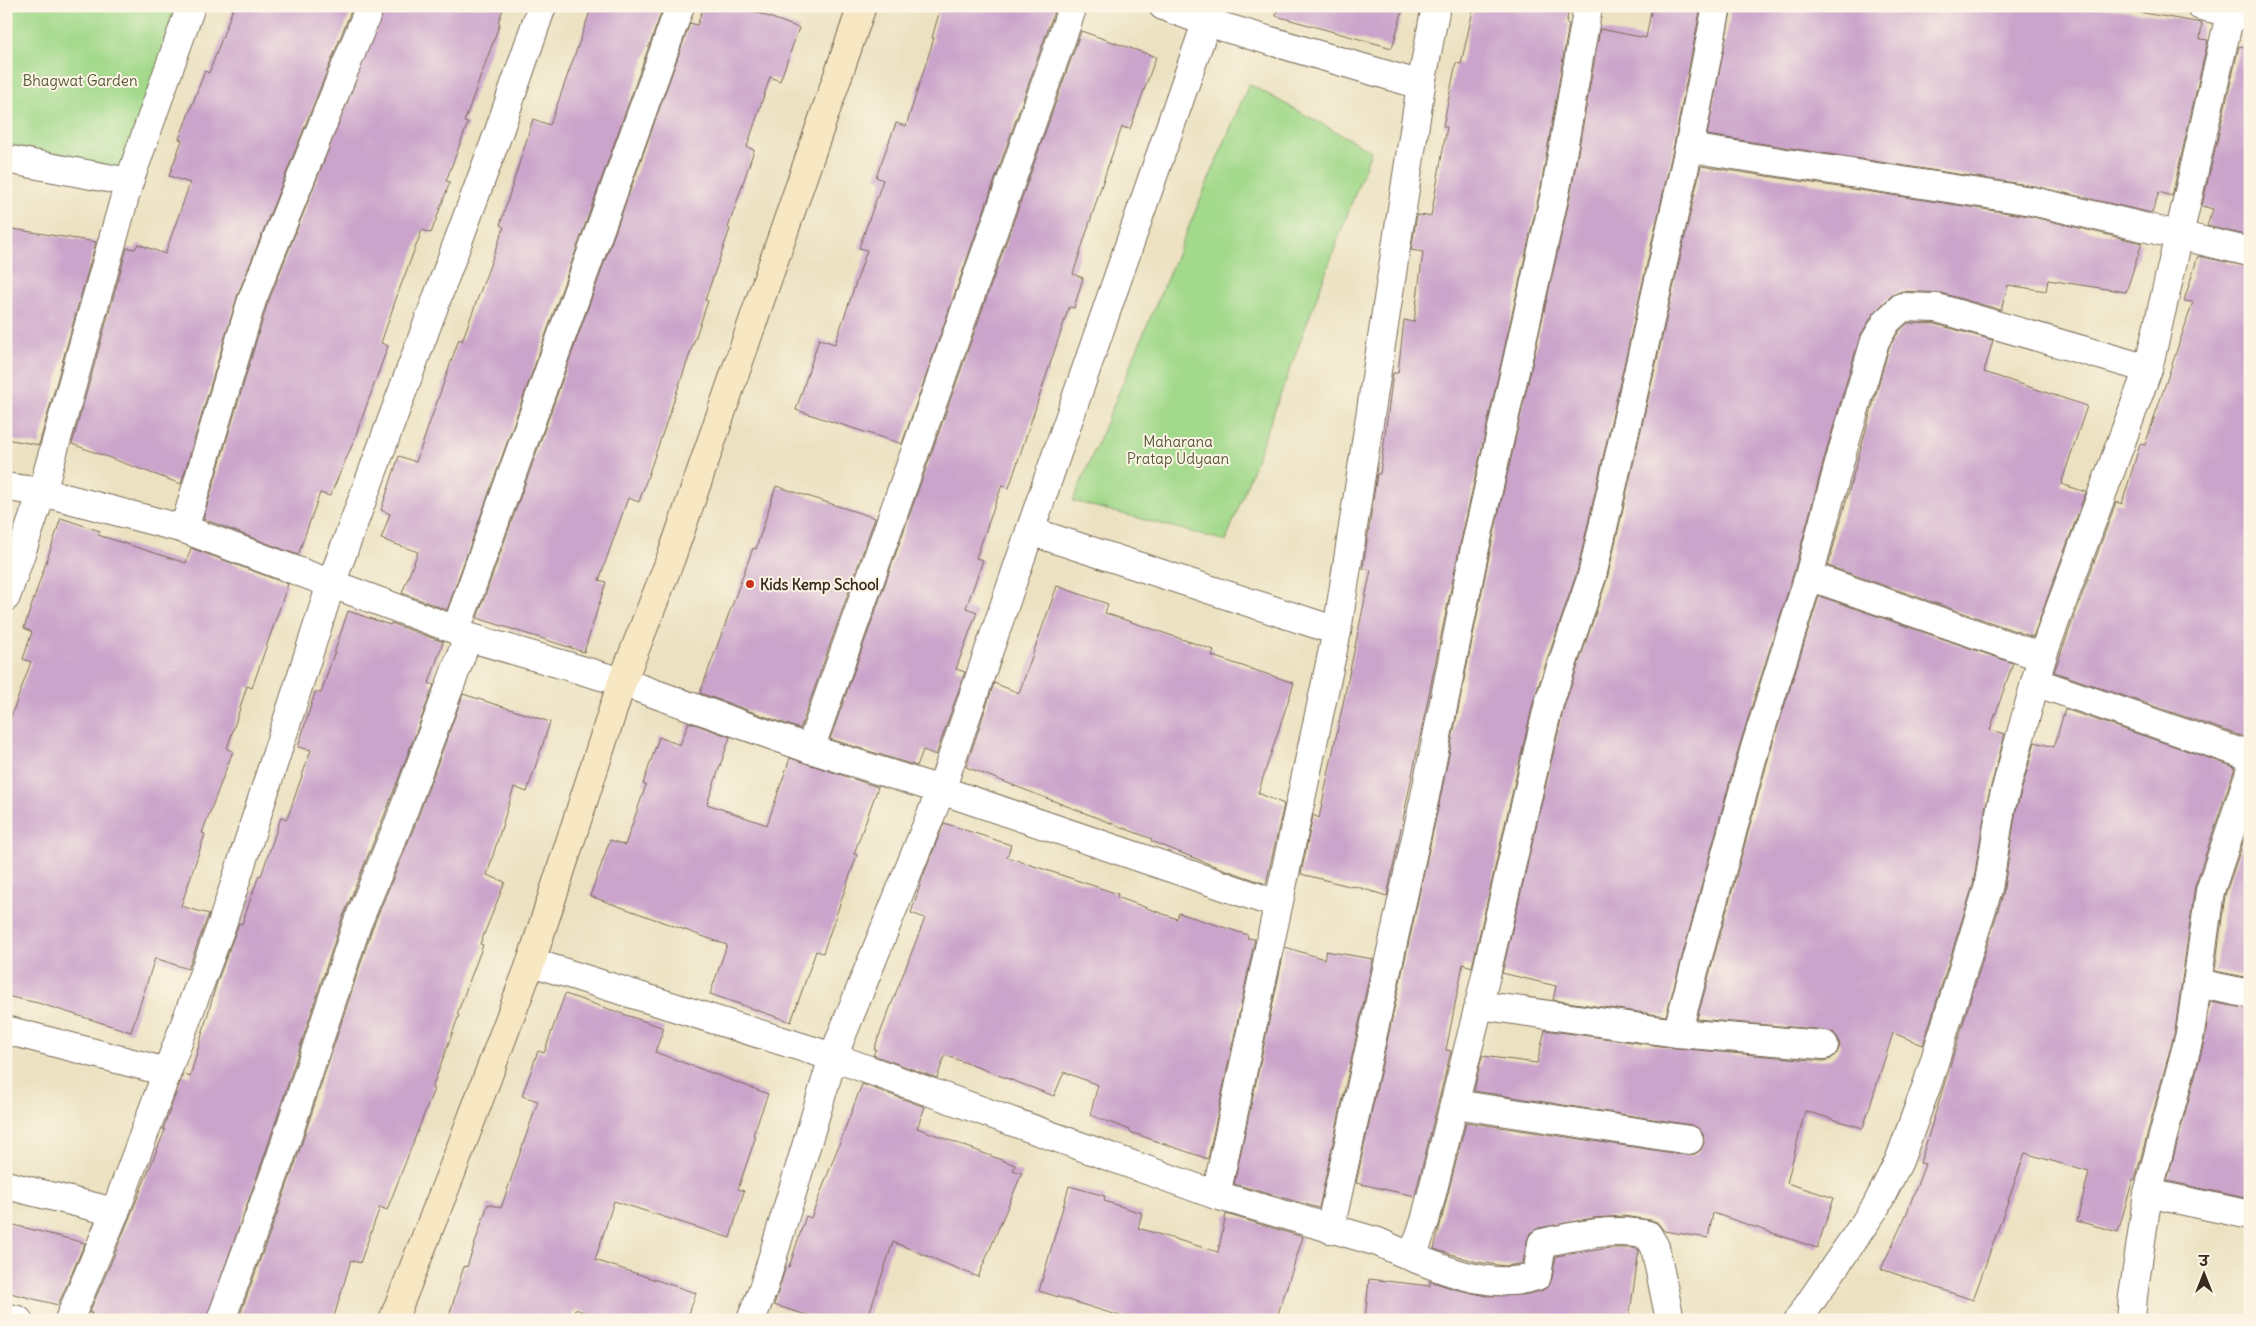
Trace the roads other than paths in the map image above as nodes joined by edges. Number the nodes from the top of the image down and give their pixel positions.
1 (191, 6) edge
2 (370, 6) edge
3 (542, 6) edge
4 (680, 6) edge
5 (862, 6) edge
6 (1073, 6) edge
7 (1163, 6) edge
8 (1436, 6) edge
9 (1588, 6) edge
10 (1717, 6) edge
11 (2201, 6) edge
12 (2238, 12) edge
13 (1209, 14) edge
14 (1420, 85) junction
15 (1689, 148) junction
16 (6, 159) edge
17 (130, 182) junction
18 (2178, 236) junction
19 (2250, 252) edge
20 (2148, 369) junction
21 (6, 487) edge
22 (42, 492) junction
23 (184, 529) junction
24 (1030, 531) junction
25 (1809, 576) junction
26 (331, 584) junction
27 (6, 597) edge
28 (1337, 631) junction
29 (462, 633) junction
30 (2038, 670) junction
31 (622, 682) junction
32 (810, 749) junction
33 (2250, 756) edge
34 (2250, 772) edge
35 (941, 790) junction
36 (1277, 904) junction
37 (531, 962) junction
38 (2197, 983) junction
39 (2250, 994) edge
40 (1479, 1005) junction
41 (6, 1030) edge
42 (1677, 1033) junction
43 (1824, 1044) dead end
44 (833, 1058) junction
45 (167, 1072) junction
46 (1455, 1104) junction
47 (1689, 1140) dead end
48 (6, 1185) edge
49 (2148, 1193) junction
50 (1216, 1196) junction
51 (115, 1212) junction
52 (2250, 1215) edge
53 (1330, 1229) junction
54 (1412, 1257) junction
55 (2132, 1308) edge
56 (6, 1317) edge
57 (18, 1320) edge
58 (69, 1320) edge
59 (221, 1320) edge
60 (394, 1320) edge
61 (751, 1320) edge
62 (1670, 1320) edge
63 (1798, 1320) edge

1 - 17 street
2 - 23 street
3 - 26 street
4 - 29 street
5 - 31 street
6 - 32 street
7 - 13 street
8 - 14 street
9 - 53 street
10 - 15 street
11 - 12 street
12 - 18 street
13 - 14 street
13 - 24 street
14 - 28 street
15 - 18 street
15 - 40 street
16 - 17 street
17 - 22 street
18 - 19 street
18 - 20 street
20 - 25 street
20 - 30 street
21 - 22 street
22 - 23 street
22 - 27 street
23 - 26 street
24 - 28 street
24 - 35 street
25 - 30 street
25 - 42 street
26 - 29 street
26 - 45 street
28 - 36 street
29 - 31 street
29 - 59 street
30 - 33 street
30 - 63 street
31 - 32 street
31 - 37 street
32 - 35 street
34 - 38 street
35 - 36 street
35 - 44 street
36 - 50 street
37 - 44 street
37 - 60 street
38 - 39 street
38 - 49 street
40 - 42 street
40 - 46 street
41 - 45 street
42 - 43 street
44 - 50 street
44 - 61 street
45 - 51 street
46 - 47 street
46 - 54 street
48 - 51 street
49 - 52 street
49 - 55 street
50 - 53 street
51 - 58 street
53 - 54 street
54 - 62 street
56 - 57 street

